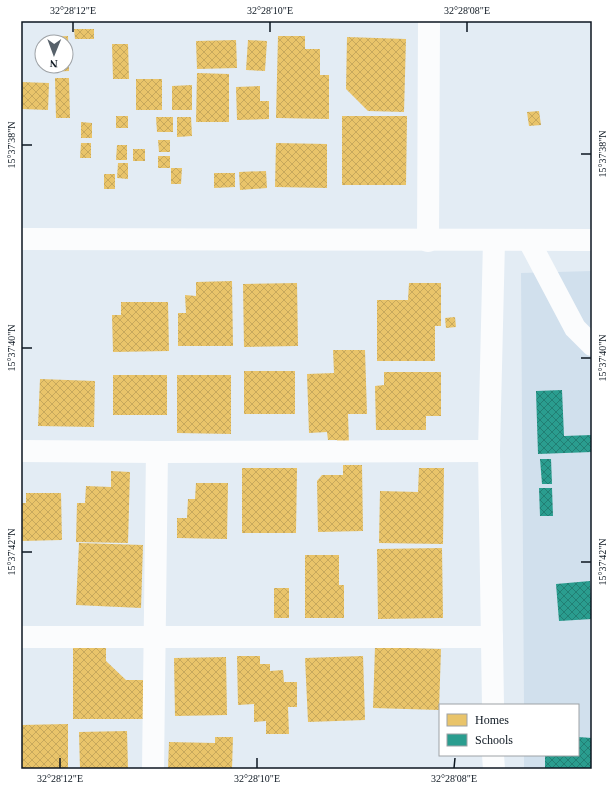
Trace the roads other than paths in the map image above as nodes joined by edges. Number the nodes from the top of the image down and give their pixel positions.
1 (429, 21) edge
2 (21, 239) edge
3 (592, 240) edge
4 (428, 241) junction
5 (494, 241) junction
6 (529, 241) junction
7 (592, 345) edge
8 (21, 451) edge
9 (489, 451) junction
10 (156, 452) junction
11 (155, 636) junction
12 (21, 637) edge
13 (492, 637) junction
14 (493, 704) edge
15 (493, 756) edge
16 (153, 769) edge
17 (494, 769) edge

1 - 4 street
2 - 4 street
3 - 6 street
4 - 5 street
5 - 6 street
5 - 9 street
6 - 7 street
8 - 10 street
9 - 10 street
9 - 13 street
10 - 11 street
11 - 12 street
11 - 13 street
11 - 16 street
13 - 14 street
15 - 17 street

